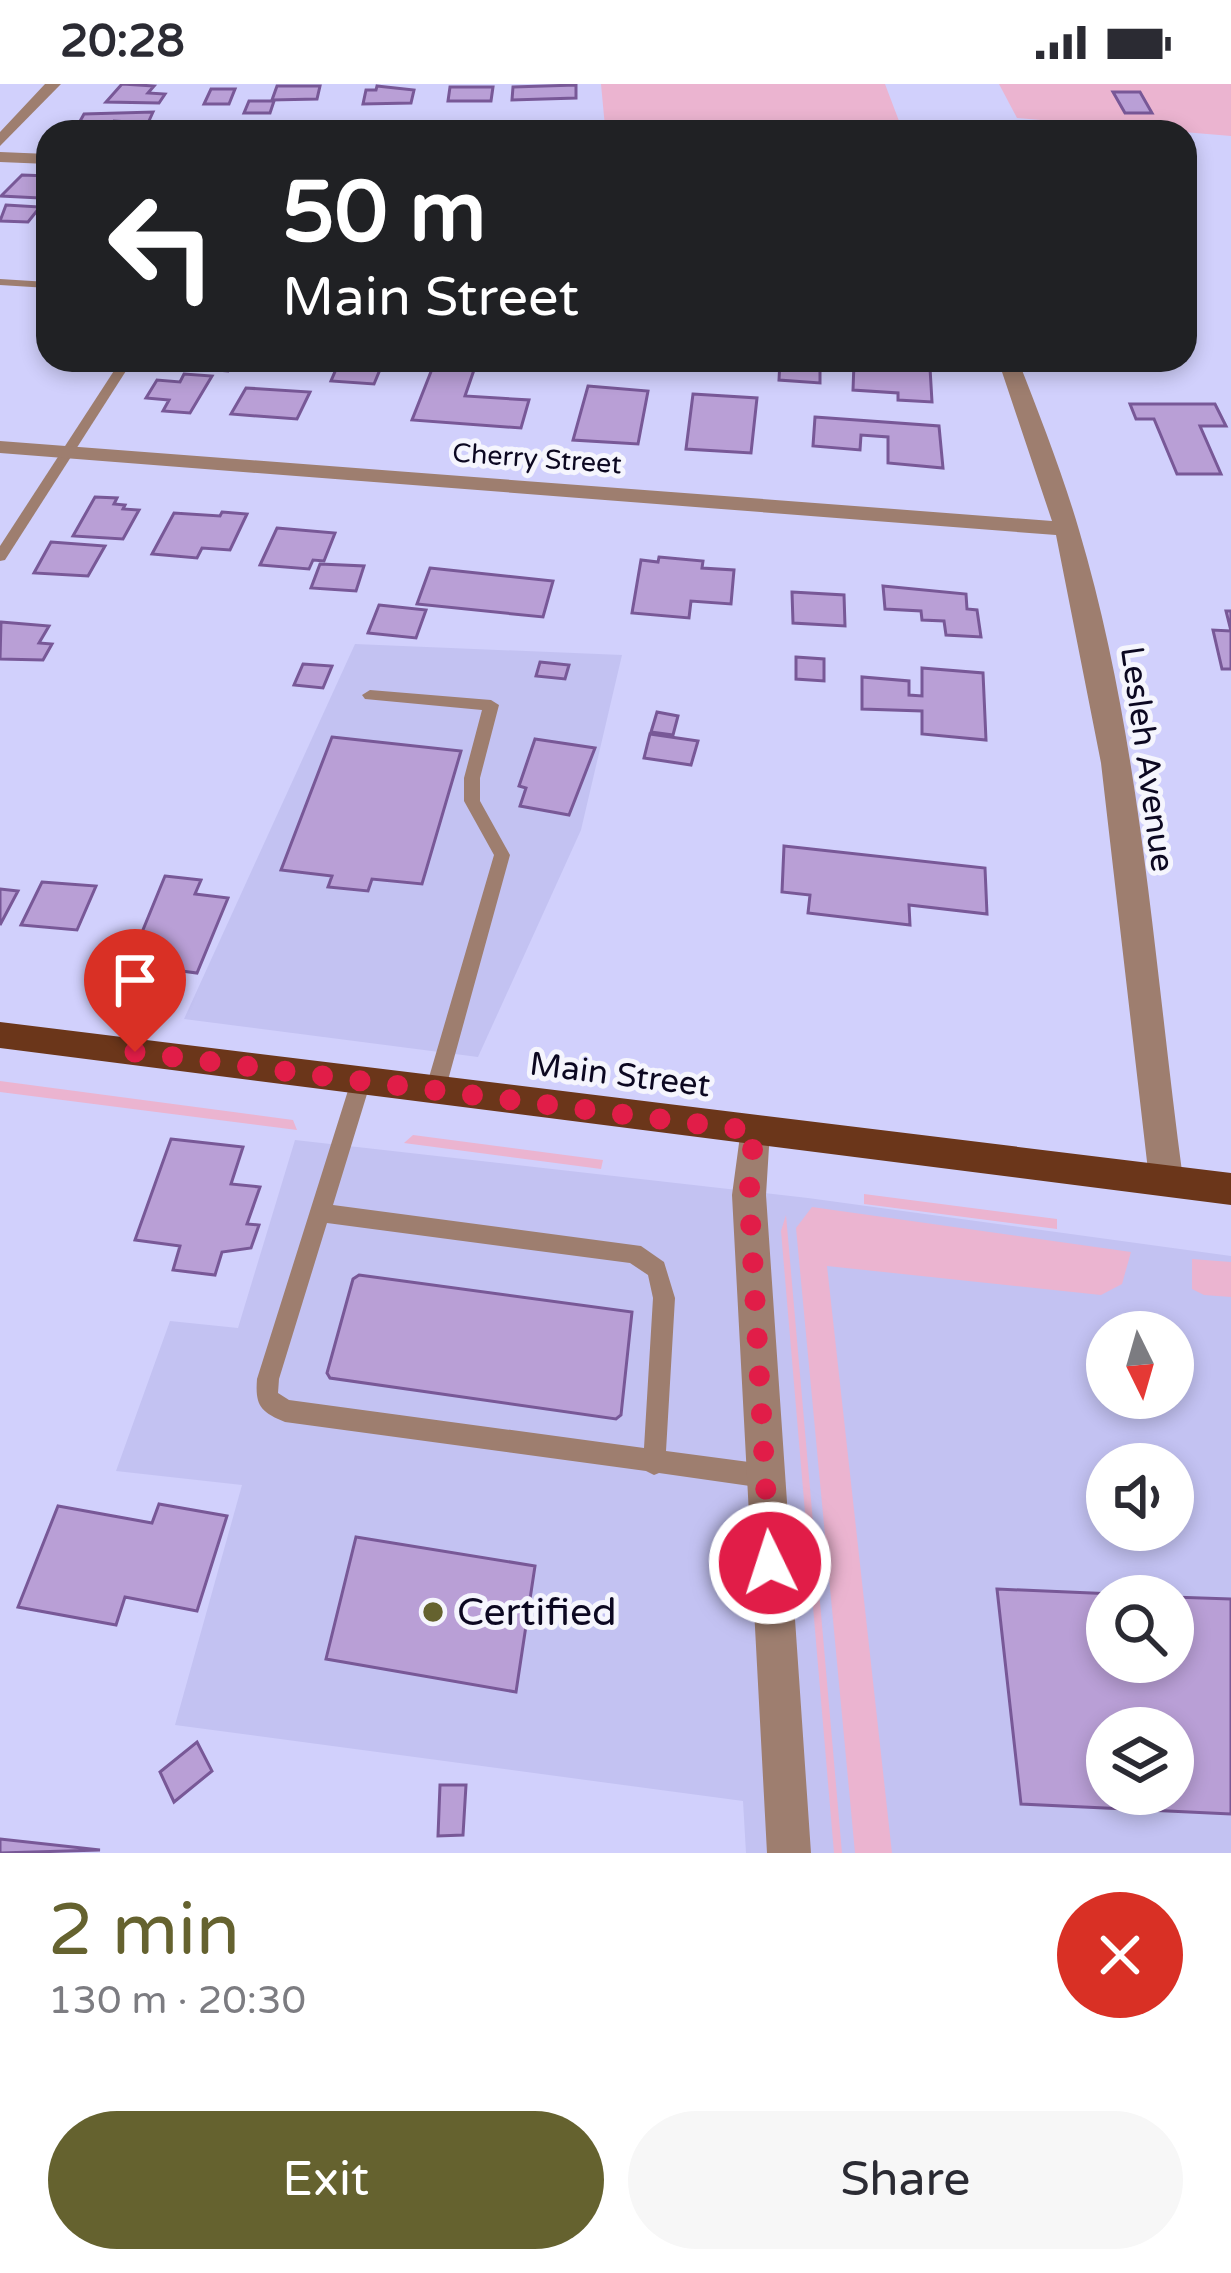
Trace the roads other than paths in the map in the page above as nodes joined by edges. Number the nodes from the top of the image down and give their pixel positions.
1 (53, 84) edge
2 (0, 141) edge
3 (0, 157) edge
4 (36, 158) edge
5 (0, 282) edge
6 (36, 284) edge
7 (119, 372) edge
8 (1013, 372) edge
9 (0, 447) edge
10 (68, 453) junction
11 (1069, 529) junction
12 (0, 557) edge
13 (370, 695) dead end
14 (0, 1035) edge
15 (361, 1081) junction
16 (436, 1090) junction
17 (754, 1131) junction
18 (1166, 1179) junction
19 (1231, 1189) edge
20 (323, 1213) junction
21 (654, 1463) junction
22 (764, 1476) junction
23 (789, 1853) edge

1 - 2 street
3 - 4 street
5 - 6 lane
7 - 10 lane
8 - 11 street, Lesleh Avenue
9 - 10 street, Cherry Street
10 - 11 street, Cherry Street
10 - 12 lane
11 - 18 street, Lesleh Avenue
13 - 16 lane
14 - 15 main road, Main Street
15 - 16 main road, Main Street
15 - 20 lane
16 - 17 main road, Main Street
17 - 18 main road, Main Street
17 - 22 street
18 - 19 main road, Main Street
20 - 21 lane
20 - 21 lane
21 - 22 lane
22 - 23 street

